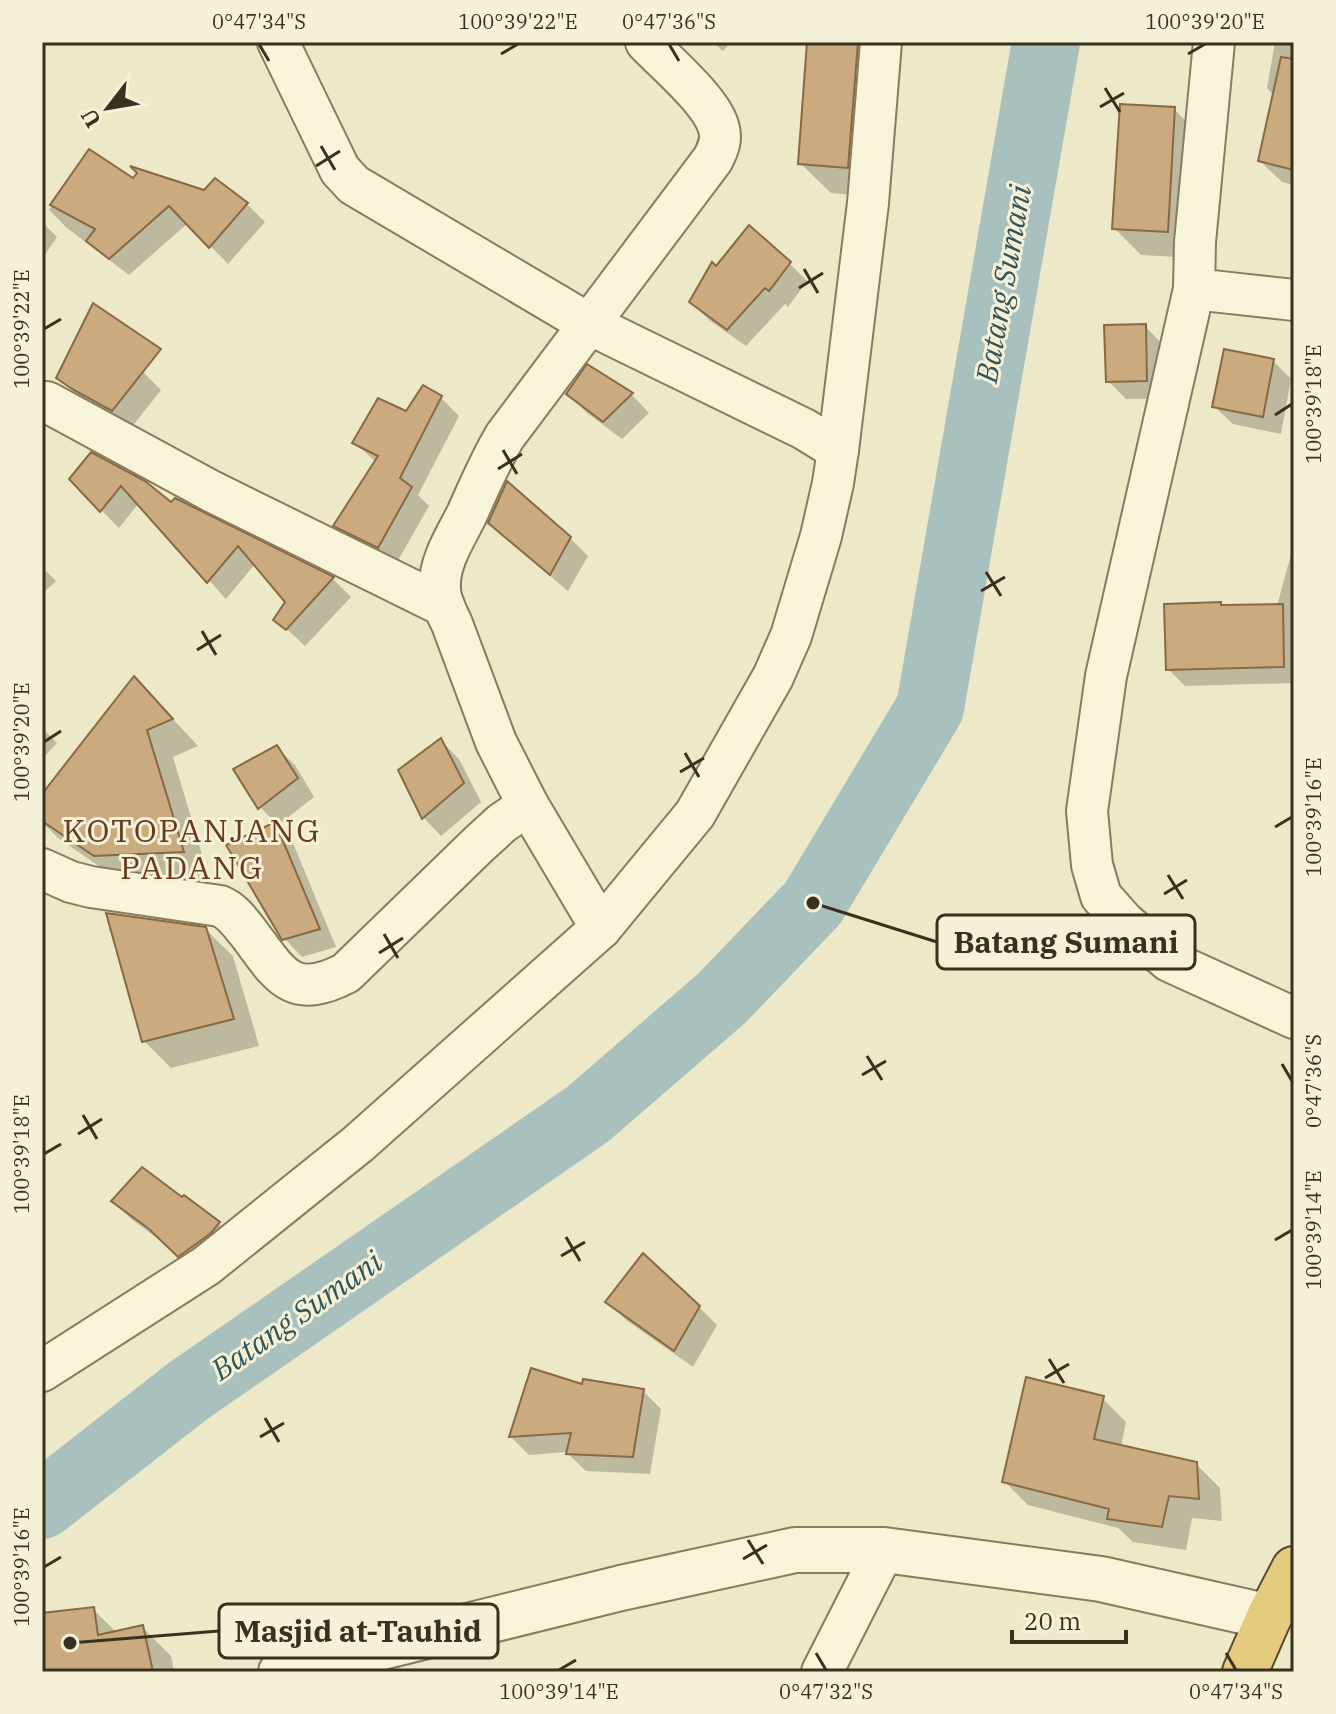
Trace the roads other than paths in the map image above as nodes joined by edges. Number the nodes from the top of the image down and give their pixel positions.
1 (278, 42) edge
2 (646, 42) edge
3 (881, 42) edge
4 (1214, 42) edge
5 (1194, 289) junction
6 (1294, 300) edge
7 (589, 324) junction
8 (42, 404) edge
9 (838, 450) junction
10 (444, 606) junction
11 (528, 805) junction
12 (42, 869) edge
13 (601, 928) junction
14 (1294, 1018) edge
15 (42, 1371) edge
16 (884, 1550) junction
17 (1294, 1569) edge
18 (1269, 1617) junction
19 (281, 1672) edge
20 (822, 1672) edge
21 (1245, 1672) edge

1 - 7 street
2 - 7 street
3 - 9 street
4 - 5 street
5 - 6 street
5 - 14 street
7 - 9 street
7 - 10 street
8 - 10 street
9 - 13 street
10 - 11 street
11 - 12 street
11 - 13 street
13 - 15 street
16 - 18 street
16 - 19 street
16 - 20 street
17 - 18 highway
18 - 21 highway

